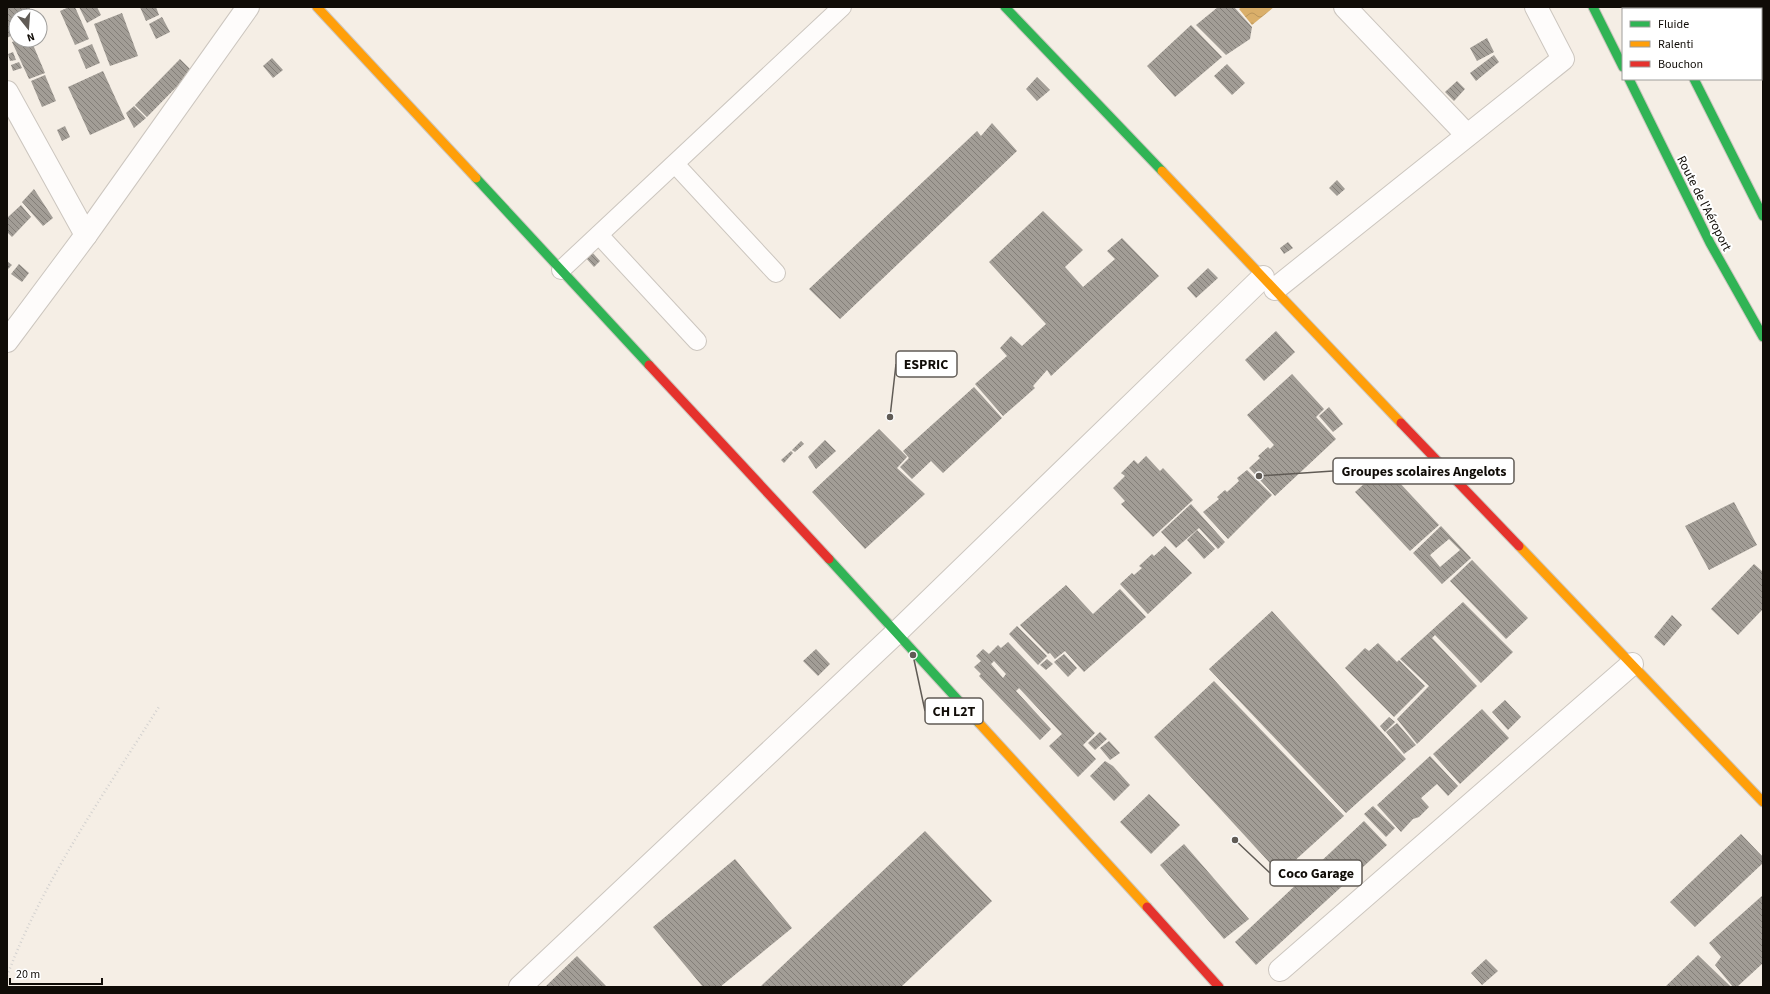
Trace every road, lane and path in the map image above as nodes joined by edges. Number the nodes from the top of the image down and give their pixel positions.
1 (248, 7) edge
2 (317, 7) edge
3 (842, 7) edge
4 (1005, 7) edge
5 (1344, 7) edge
6 (1536, 7) edge
7 (1593, 7) edge
8 (1622, 65) edge
9 (1629, 80) edge
10 (1695, 80) edge
11 (7, 92) edge
12 (1468, 135) junction
13 (675, 164) junction
14 (1763, 216) edge
15 (86, 235) junction
16 (599, 235) junction
17 (561, 270) junction
18 (776, 273) dead end
19 (1269, 283) junction
20 (1763, 337) edge
21 (7, 341) edge
22 (697, 341) dead end
23 (898, 632) junction
24 (1632, 664) junction
25 (160, 705) dead end
26 (1763, 802) edge
27 (1280, 970) dead end
28 (7, 976) edge
29 (520, 987) edge
30 (1219, 987) edge

1 - 15 street
2 - 17 main road
3 - 13 lane
4 - 19 main road
5 - 12 street
6 - 12 street
7 - 8 main road
9 - 20 main road, Route de l'Aéroport
10 - 14 main road
11 - 15 street
12 - 19 street
13 - 16 lane
13 - 18 lane
15 - 21 street
16 - 17 lane
16 - 22 lane
17 - 23 main road
19 - 23 street
19 - 24 main road
23 - 29 street
23 - 30 main road
24 - 26 main road
24 - 27 street
25 - 28 path

